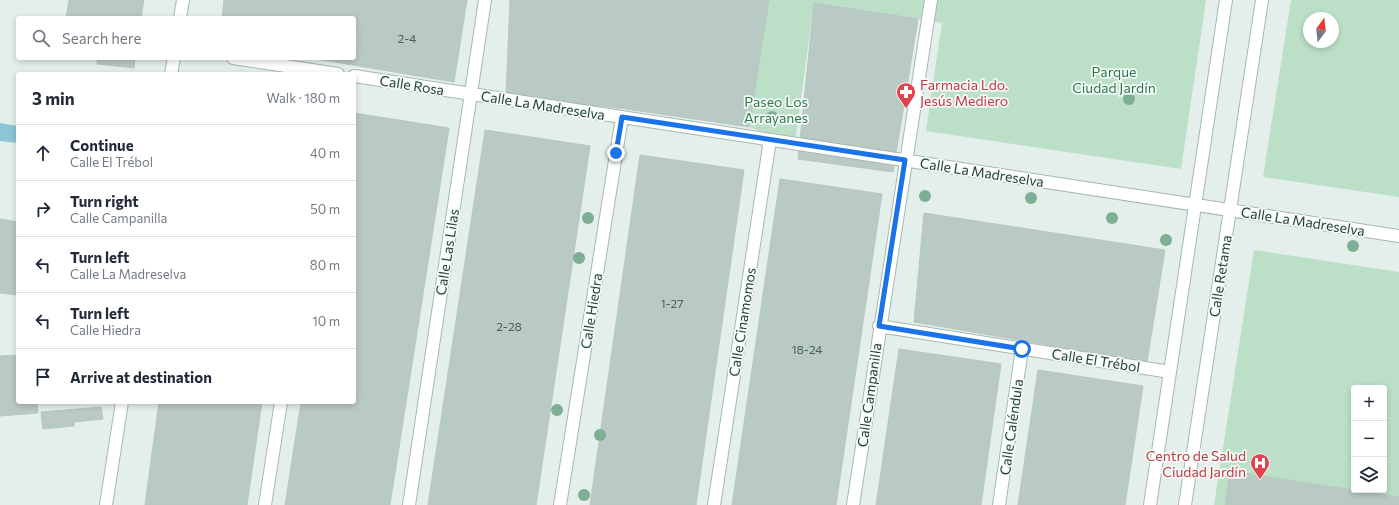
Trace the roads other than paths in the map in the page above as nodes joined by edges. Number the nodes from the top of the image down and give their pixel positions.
1 (183, 0) edge
2 (485, 0) edge
3 (931, 0) edge
4 (1226, 0) edge
5 (1262, 0) edge
6 (180, 16) edge
7 (174, 60) edge
8 (246, 60) edge
9 (171, 72) edge
10 (320, 72) edge
11 (356, 76) edge
12 (470, 94) junction
13 (622, 117) junction
14 (770, 140) junction
15 (905, 160) junction
16 (1196, 205) junction
17 (1230, 210) junction
18 (1399, 236) edge
19 (879, 326) junction
20 (1022, 349) junction
21 (1170, 372) junction
22 (122, 404) edge
23 (281, 404) edge
24 (106, 505) edge
25 (265, 505) edge
26 (409, 505) edge
27 (560, 505) edge
28 (714, 505) edge
29 (853, 505) edge
30 (999, 505) edge
31 (1150, 505) edge
32 (1185, 505) edge

1 - 6 street
2 - 12 street, Calle Las Lilas
3 - 15 street, Calle Campanilla
4 - 16 street
5 - 17 street, Calle Retama
7 - 9 street
8 - 10 street
11 - 12 street, Calle Rosa
12 - 13 street, Calle La Madreselva
12 - 26 street, Calle Las Lilas
13 - 14 street, Calle La Madreselva
13 - 27 street, Calle Hiedra
14 - 15 street, Calle La Madreselva
14 - 28 street, Calle Cinamomos
15 - 16 street, Calle La Madreselva
15 - 19 street, Calle Campanilla
16 - 17 street, Calle La Madreselva
16 - 21 street
17 - 18 street, Calle La Madreselva
17 - 32 street, Calle Retama
19 - 20 street, Calle El Trébol
19 - 29 street, Calle Campanilla
20 - 21 street, Calle El Trébol
20 - 30 street, Calle Caléndula
21 - 31 street
22 - 24 street
23 - 25 street

